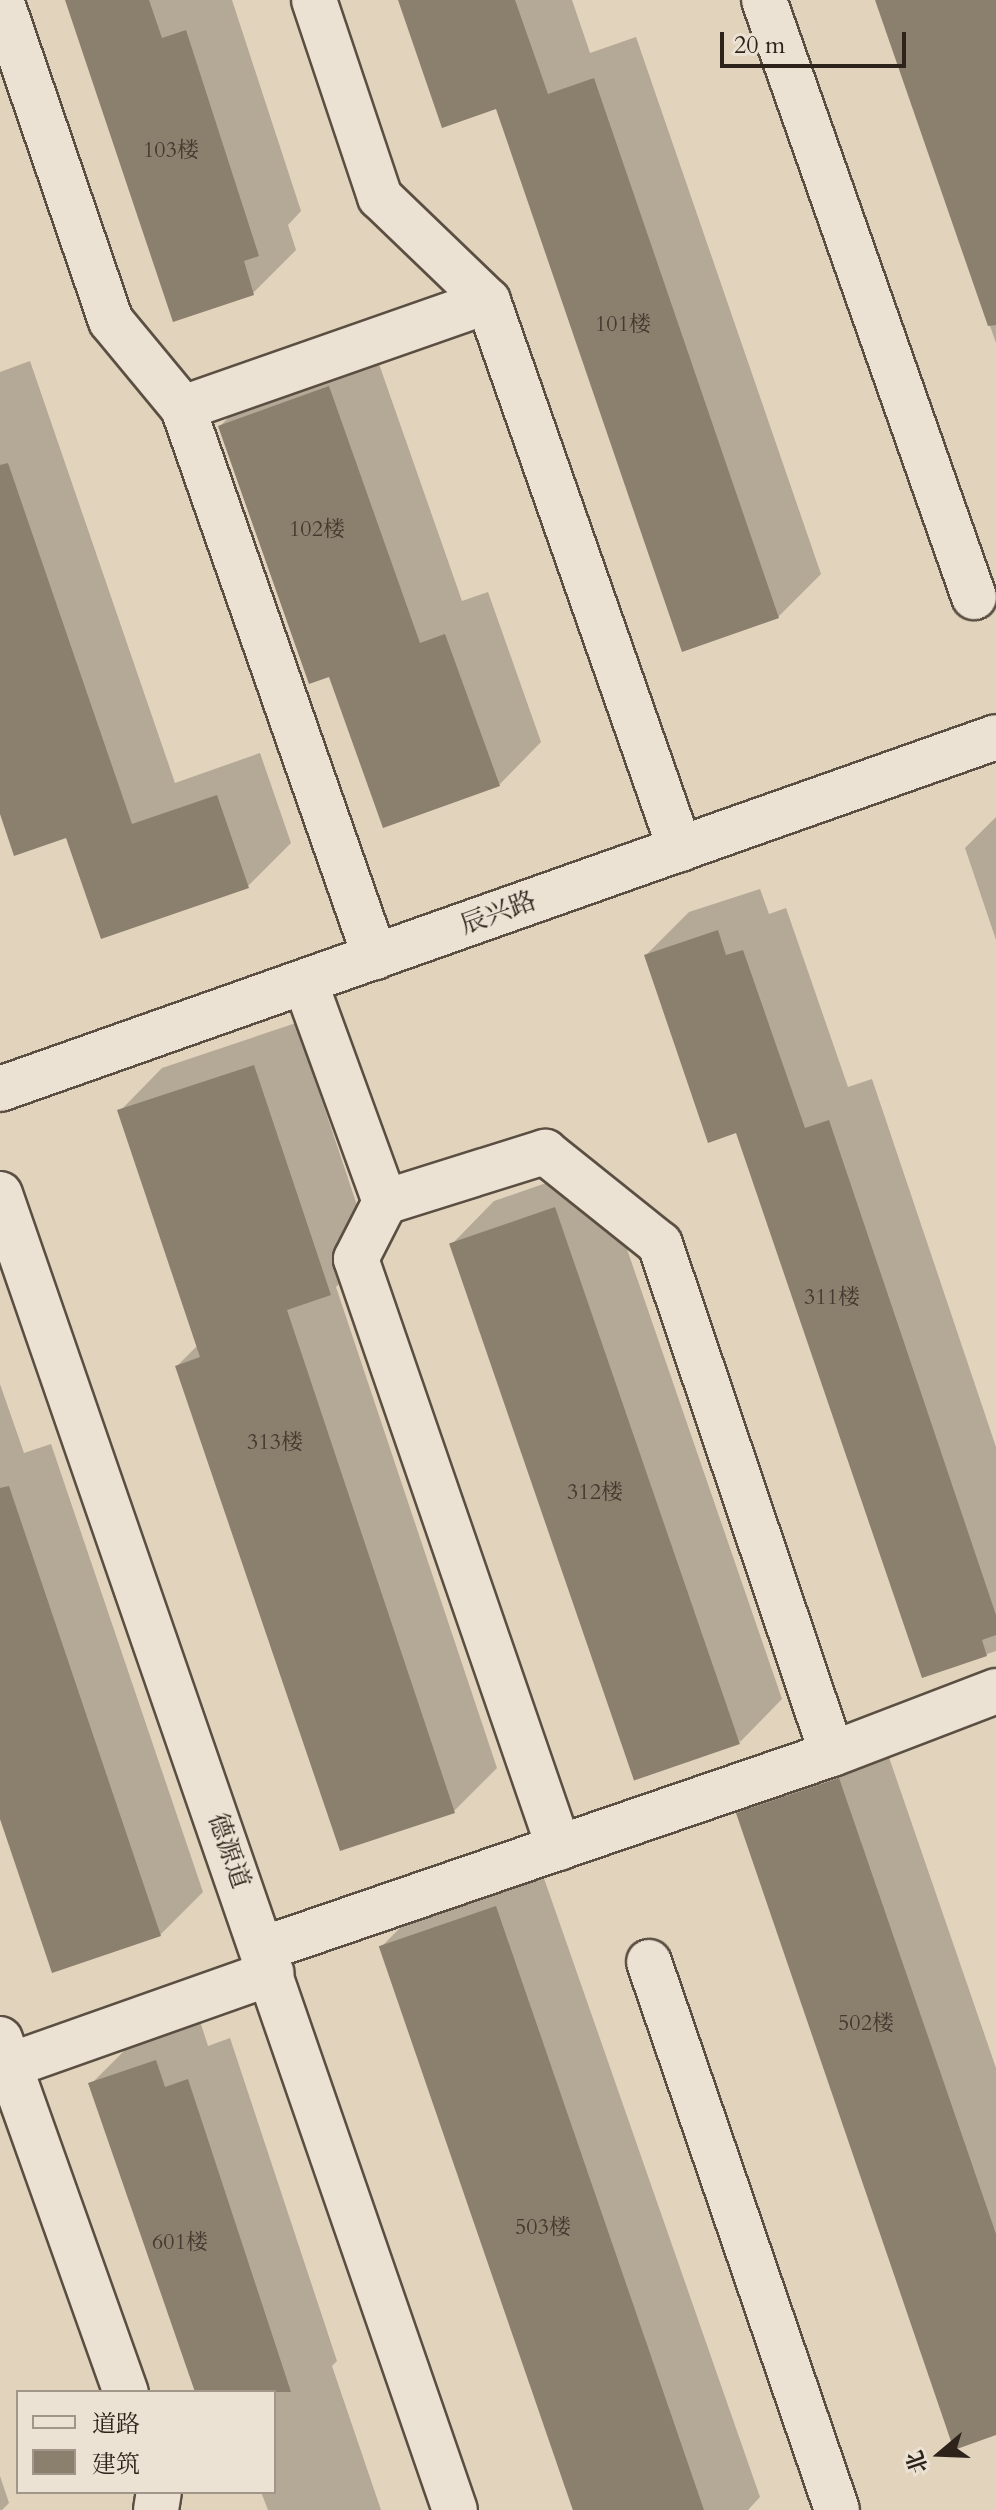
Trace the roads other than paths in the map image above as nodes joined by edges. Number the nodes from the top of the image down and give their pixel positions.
1 (1, 0) edge
2 (314, 0) edge
3 (764, 0) edge
4 (488, 301) junction
5 (183, 408) junction
6 (974, 597) dead end
7 (996, 737) edge
8 (680, 849) junction
9 (375, 957) junction
10 (305, 982) junction
11 (0, 1089) edge
12 (0, 1194) edge
13 (385, 1202) junction
14 (996, 1691) edge
15 (832, 1754) junction
16 (559, 1848) junction
17 (267, 1961) junction
18 (649, 1962) dead end
19 (3, 2058) edge
20 (125, 2390) edge
21 (455, 2510) edge
22 (837, 2510) edge

1 - 5 street
2 - 4 street
3 - 6 street
4 - 5 street
4 - 8 street
5 - 9 street
7 - 8 street, 辰兴路
8 - 9 street, 辰兴路
9 - 10 street, 辰兴路
10 - 11 street, 辰兴路
10 - 13 street
12 - 17 street, 德源道
13 - 15 street
13 - 16 street
14 - 15 street
15 - 16 street
16 - 17 street
17 - 19 street
17 - 21 street, 德源道
18 - 22 street
19 - 20 street

